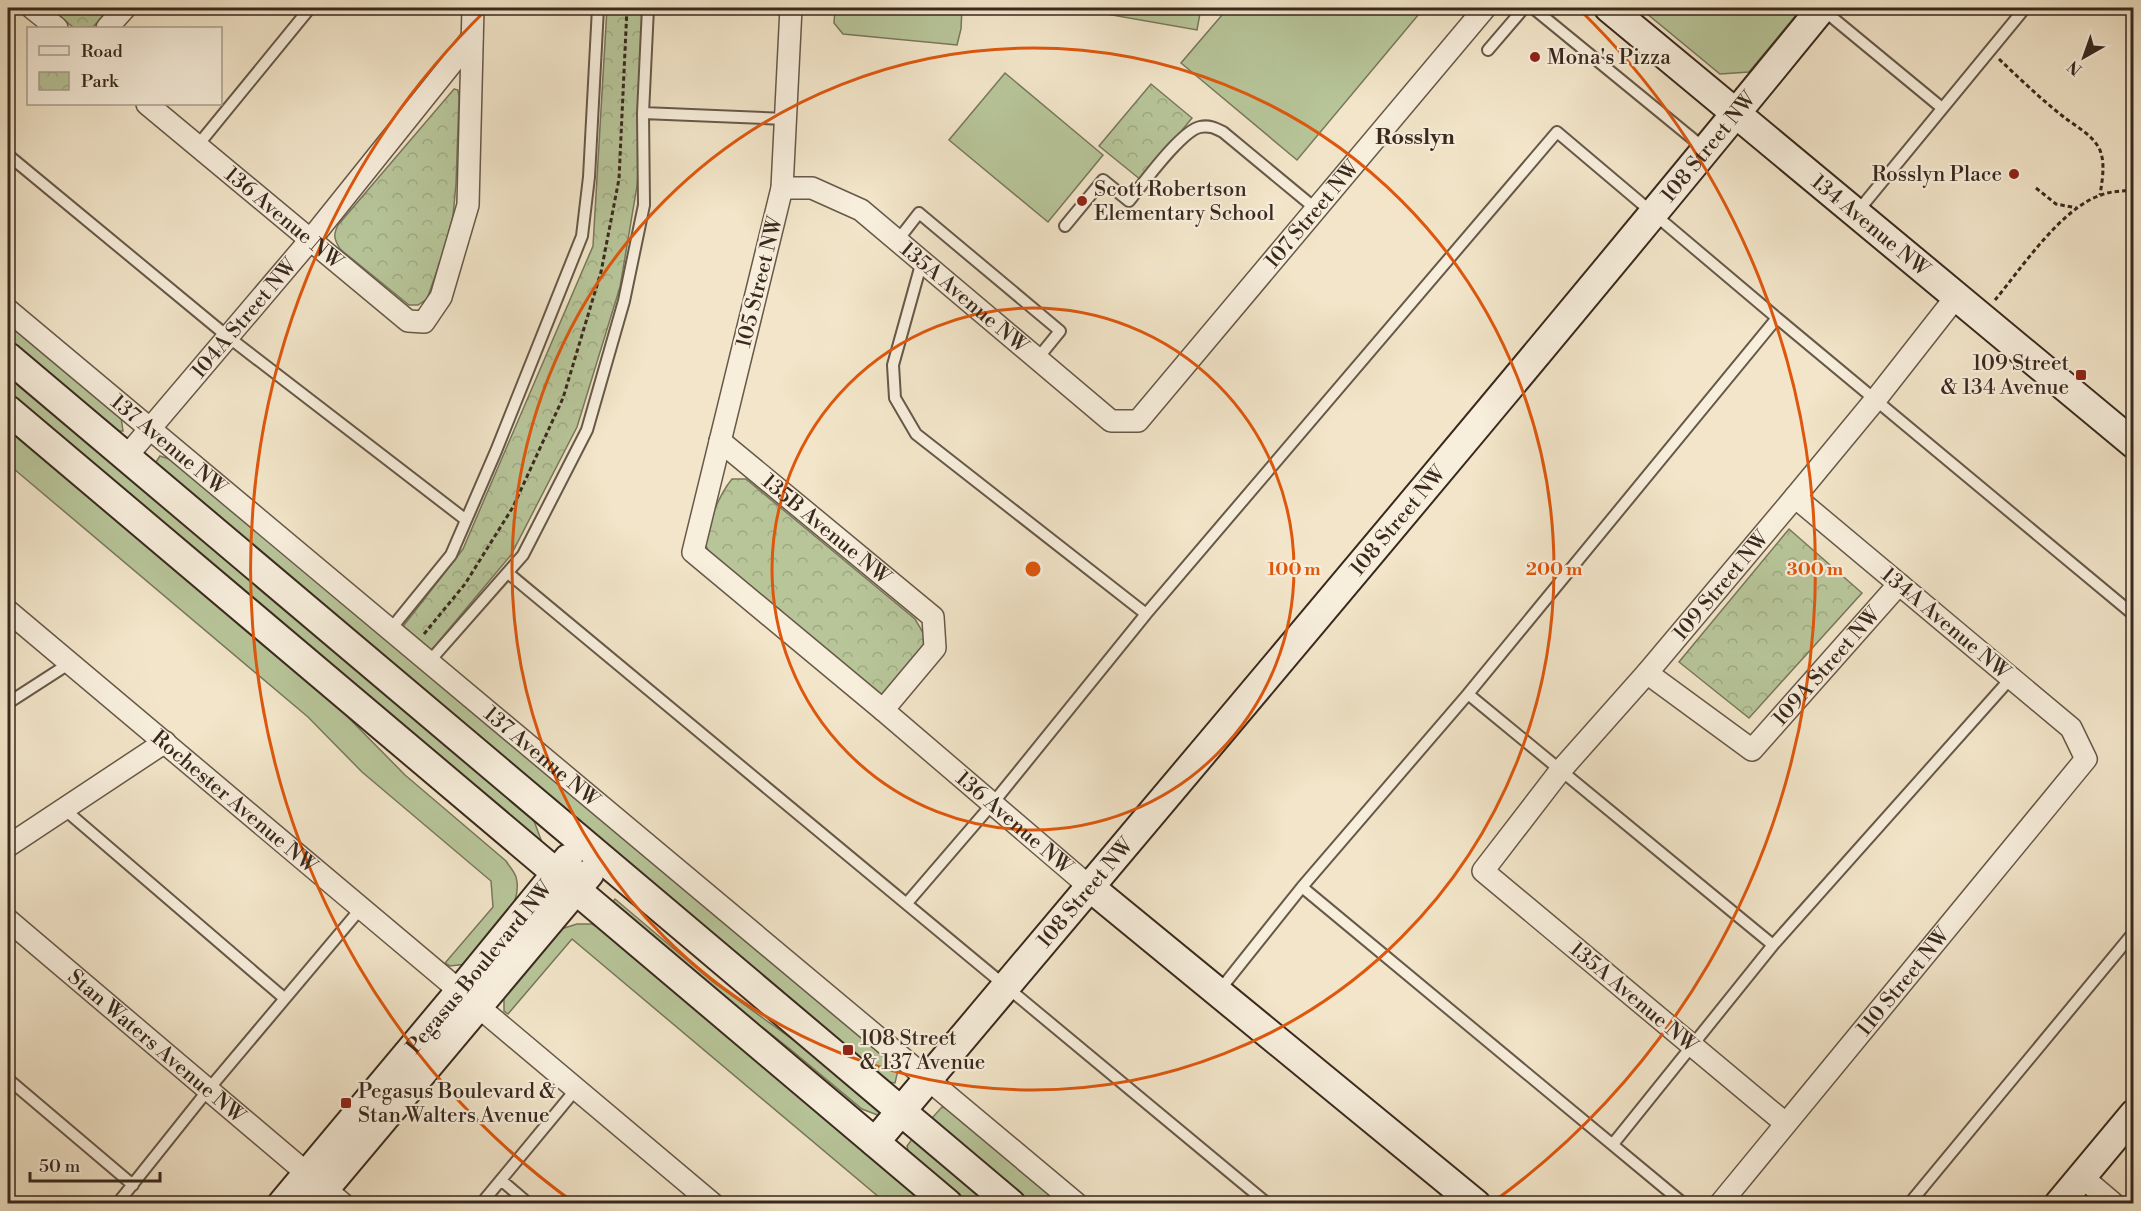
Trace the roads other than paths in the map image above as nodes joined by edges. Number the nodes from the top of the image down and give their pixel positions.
1 (32, 8) edge
2 (125, 8) edge
3 (310, 8) edge
4 (473, 8) edge
5 (598, 8) edge
6 (648, 8) edge
7 (791, 8) edge
8 (1485, 8) edge
9 (1524, 8) edge
10 (1533, 8) edge
11 (1609, 8) edge
12 (1822, 8) edge
13 (2025, 8) edge
14 (56, 27) edge
15 (108, 27) edge
16 (472, 38) junction
17 (1488, 50) dead end
18 (148, 105) edge
19 (1942, 108) junction
20 (643, 113) junction
21 (1736, 113) junction
22 (785, 119) junction
23 (198, 145) junction
24 (1706, 149) junction
25 (8, 155) edge
26 (782, 188) junction
27 (1316, 209) junction
28 (1856, 213) junction
29 (1653, 214) junction
30 (1065, 226) dead end
31 (311, 239) junction
32 (898, 240) junction
33 (922, 260) junction
34 (1956, 297) junction
35 (8, 310) edge
36 (1777, 318) junction
37 (227, 336) junction
38 (8, 357) edge
39 (1038, 358) junction
40 (1876, 399) junction
41 (8, 410) edge
42 (1138, 422) joint
43 (151, 429) junction
44 (720, 441) junction
45 (2133, 444) edge
46 (126, 457) junction
47 (1795, 497) junction
48 (466, 520) junction
49 (693, 552) joint
50 (508, 573) junction
51 (1899, 584) junction
52 (8, 611) edge
53 (1146, 614) junction
54 (2133, 615) edge
55 (390, 630) junction
56 (70, 663) junction
57 (428, 663) junction
58 (1647, 673) junction
59 (2011, 678) junction
60 (1468, 694) junction
61 (8, 703) edge
62 (883, 710) junction
63 (165, 742) junction
64 (2086, 759) joint
65 (1560, 771) junction
66 (993, 803) junction
67 (64, 809) junction
68 (8, 846) edge
69 (592, 851) junction
70 (1483, 871) joint
71 (566, 881) junction
72 (1302, 887) junction
73 (1091, 888) junction
74 (907, 903) junction
75 (362, 907) junction
76 (8, 920) edge
77 (2133, 932) edge
78 (1773, 945) junction
79 (1006, 987) junction
80 (1219, 991) junction
81 (284, 998) junction
82 (470, 998) junction
83 (1694, 1046) junction
84 (8, 1079) edge
85 (928, 1079) junction
86 (577, 1088) junction
87 (208, 1090) junction
88 (901, 1112) junction
89 (2133, 1114) edge
90 (1785, 1123) junction
91 (875, 1142) junction
92 (1613, 1144) junction
93 (2081, 1176) junction
94 (501, 1180) junction
95 (133, 1185) junction
96 (322, 1192) edge
97 (117, 1203) edge
98 (282, 1203) edge
99 (481, 1203) edge
100 (529, 1203) edge
101 (713, 1203) edge
102 (948, 1203) edge
103 (1011, 1203) edge
104 (1077, 1203) edge
105 (1268, 1203) edge
106 (1476, 1203) edge
107 (1684, 1203) edge
108 (1720, 1203) edge
109 (1909, 1203) edge
110 (2059, 1203) edge
111 (2114, 1203) edge

1 - 14 street
2 - 15 street
3 - 23 lane
4 - 16 street
5 - 48 lane
6 - 20 lane
7 - 22 street, 105 Street NW
8 - 27 street, 107 Street NW
9 - 17 lane
10 - 24 lane
11 - 21 street, 134 Avenue NW
12 - 19 lane
12 - 21 street, 108 Street NW
13 - 19 lane
16 - 31 street, 104A Street NW
16 - 31 street, 136 Avenue NW
18 - 23 street, 136 Avenue NW
19 - 28 lane
20 - 22 lane
20 - 50 lane
21 - 24 street, 108 Street NW
21 - 28 street, 134 Avenue NW
22 - 26 street, 105 Street NW
23 - 31 street, 136 Avenue NW
24 - 29 street, 108 Street NW
25 - 37 lane
26 - 32 street, 135A Avenue NW
26 - 44 street, 105 Street NW
27 - 30 lane
27 - 42 street, 107 Street NW
28 - 34 street, 134 Avenue NW
29 - 36 lane
29 - 53 lane
29 - 73 street, 108 Street NW
31 - 37 street, 104A Street NW
32 - 33 street, 135A Avenue NW
32 - 39 lane
33 - 39 street, 135A Avenue NW
33 - 53 lane
34 - 40 street, 109 Street NW
34 - 45 street, 134 Avenue NW
35 - 43 street, 137 Avenue NW
36 - 40 lane
36 - 60 lane
37 - 43 street, 104A Street NW
37 - 48 lane
38 - 46 street, 137 Avenue NW
39 - 42 street, 135A Avenue NW
40 - 47 street, 109 Street NW
40 - 54 lane
41 - 71 street
43 - 46 street, 104A Street NW
43 - 55 street, 137 Avenue NW
44 - 49 street, 105 Street NW
44 - 62 street, 135B Avenue NW
46 - 69 street, 137 Avenue NW
47 - 51 street, 134A Avenue NW
47 - 58 street, 109 Street NW
48 - 55 lane
49 - 62 street, 136 Avenue NW
50 - 57 lane
50 - 74 lane
51 - 58 street, 109A Street NW
51 - 59 street, 134A Avenue NW
52 - 56 street, Rochester Avenue NW
53 - 66 lane
55 - 57 street, 137 Avenue NW
56 - 61 lane
56 - 63 street, Rochester Avenue NW
57 - 85 street, 137 Avenue NW
58 - 65 street, 109 Street NW
59 - 64 street, 134A Avenue NW
59 - 78 lane
60 - 65 lane
60 - 72 lane
62 - 66 street, 136 Avenue NW
63 - 67 street
63 - 75 street, Rochester Avenue NW
64 - 90 street, 110 Street NW
65 - 70 street, 109 Street NW
65 - 78 lane
66 - 73 street, 136 Avenue NW
66 - 74 lane
67 - 68 street
67 - 81 lane
69 - 71 street, Pegasus Boulevard NW
69 - 88 street, 137 Avenue NW
70 - 83 street, 135A Avenue NW
71 - 82 street, Pegasus Boulevard NW
71 - 91 street
72 - 80 lane
72 - 92 lane
73 - 79 street, 108 Street NW
73 - 80 street, 136 Avenue NW
74 - 79 lane
75 - 81 lane
75 - 82 street, Rochester Avenue NW
76 - 87 street, Stan Waters Avenue NW
77 - 109 lane
78 - 83 lane
79 - 85 street, 108 Street NW
79 - 105 lane
80 - 106 street, 136 Avenue NW
81 - 87 lane
82 - 86 street, Rochester Avenue NW
82 - 96 street, Pegasus Boulevard NW
83 - 90 street, 135A Avenue NW
83 - 92 lane
84 - 95 lane
85 - 88 street, 108 Street NW
85 - 104 street, 137 Avenue NW
86 - 94 lane
86 - 101 street, Rochester Avenue NW
87 - 95 lane
87 - 96 street, Stan Waters Avenue NW
88 - 91 street, 108 Street NW
88 - 103 street, 137 Avenue NW
89 - 93 street
90 - 108 street, 110 Street NW
91 - 102 street
92 - 107 lane
93 - 110 street
93 - 111 street
94 - 99 lane
94 - 100 lane
95 - 97 lane
96 - 98 street, Pegasus Boulevard NW

